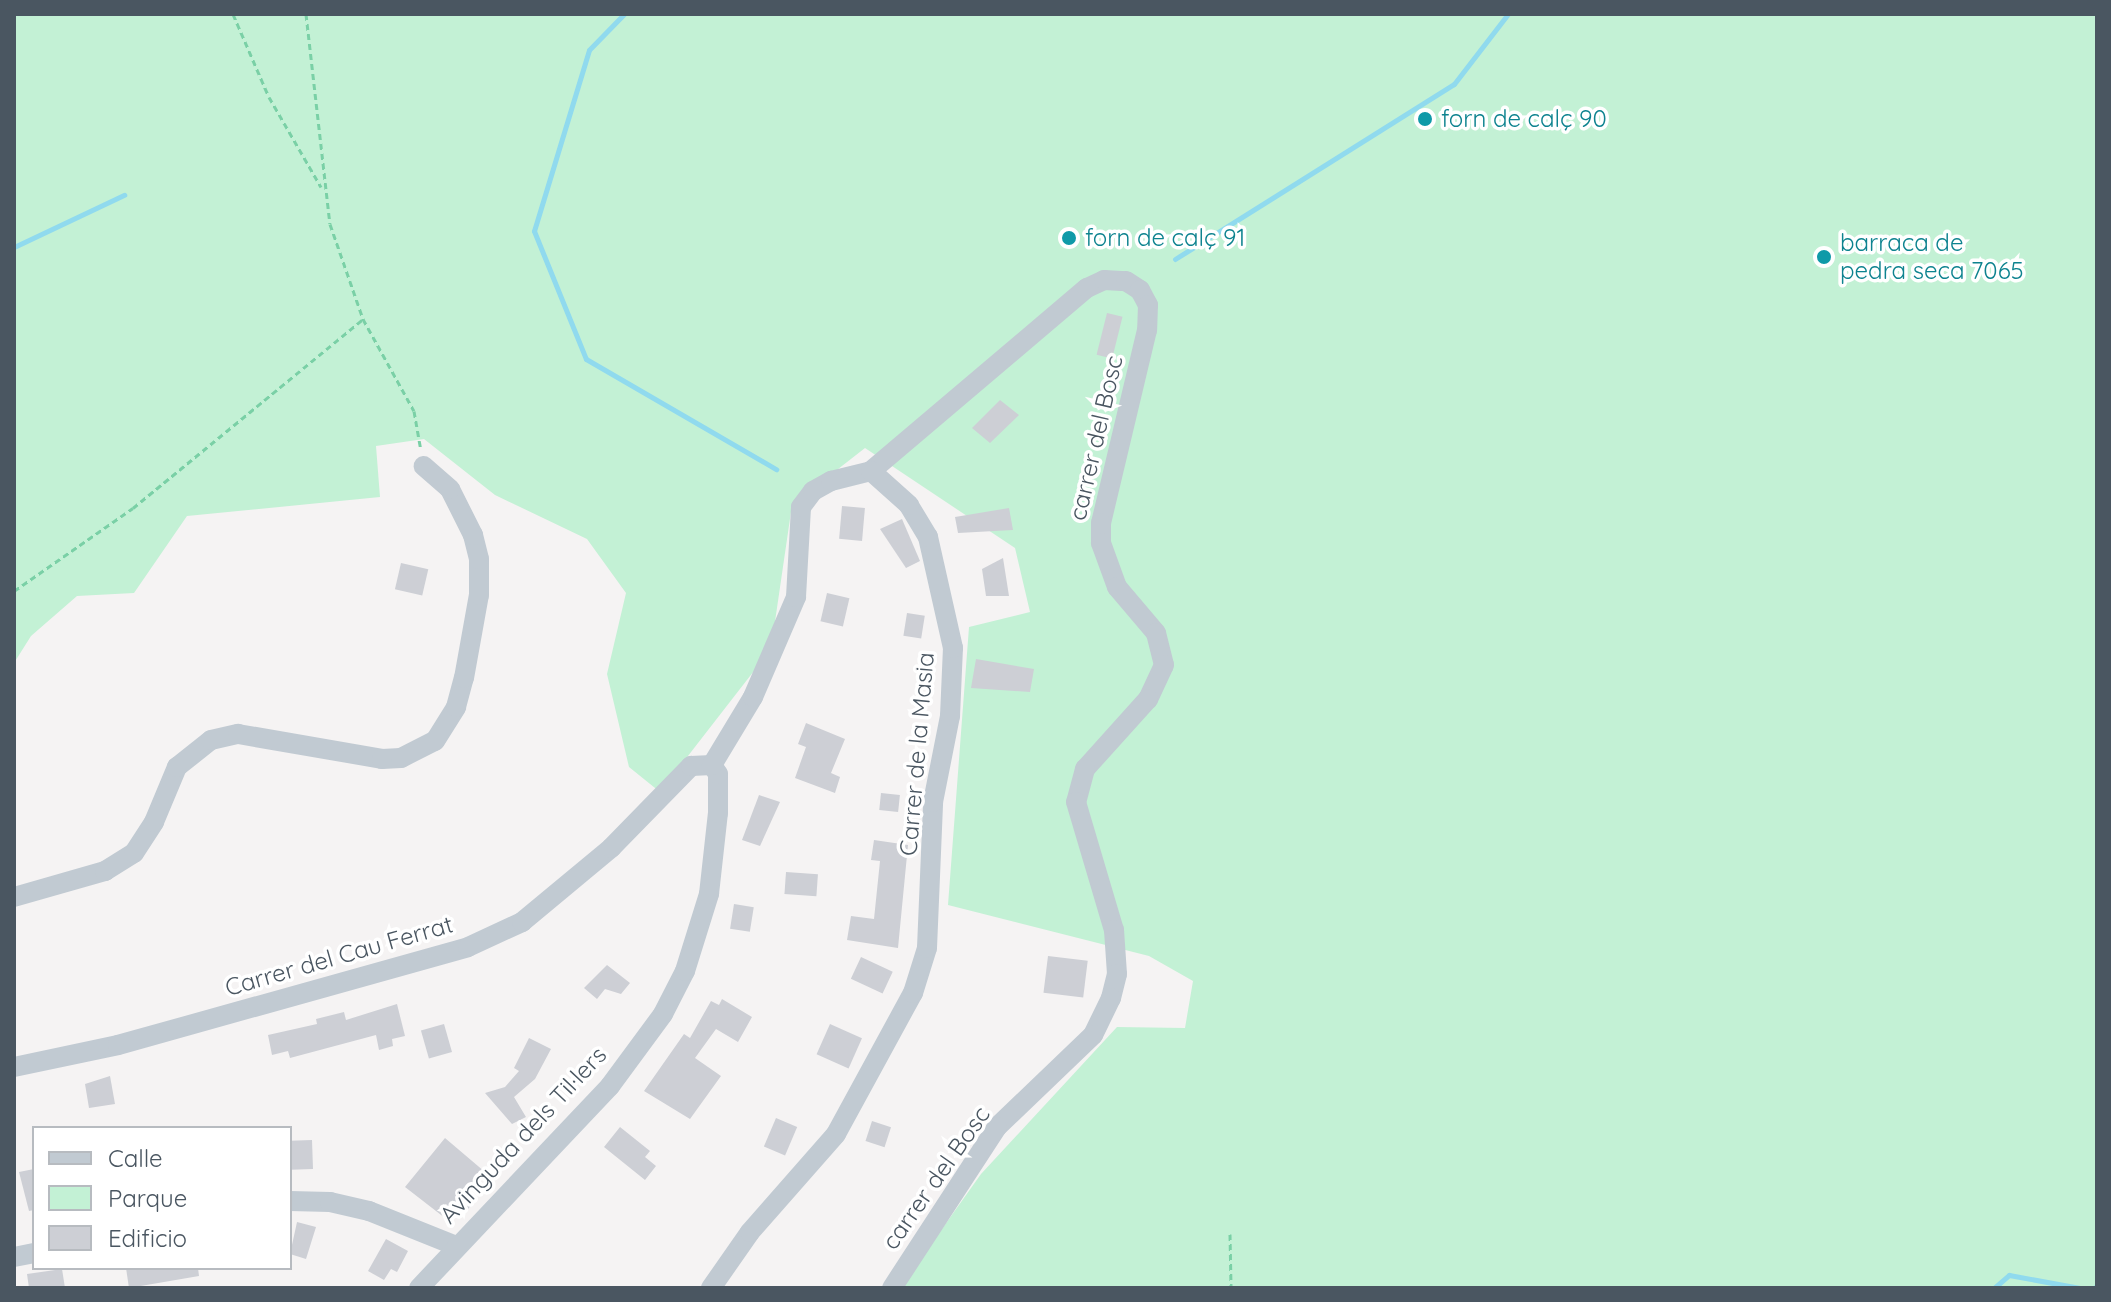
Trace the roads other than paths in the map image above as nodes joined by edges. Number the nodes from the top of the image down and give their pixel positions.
1 (424, 466) road end
2 (871, 471) junction
3 (712, 765) junction
4 (14, 897) edge
5 (14, 1067) edge
6 (292, 1201) edge
7 (454, 1245) junction
8 (419, 1288) edge
9 (711, 1288) edge
10 (892, 1288) edge

1 - 4 street
2 - 3 street
2 - 9 street, Carrer de la Masia
2 - 10 street, carrer del Bosc
3 - 5 street, Carrer del Cau Ferrat
3 - 7 street, Avinguda dels Til·lers
6 - 7 street
7 - 8 street, Avinguda dels Til·lers

